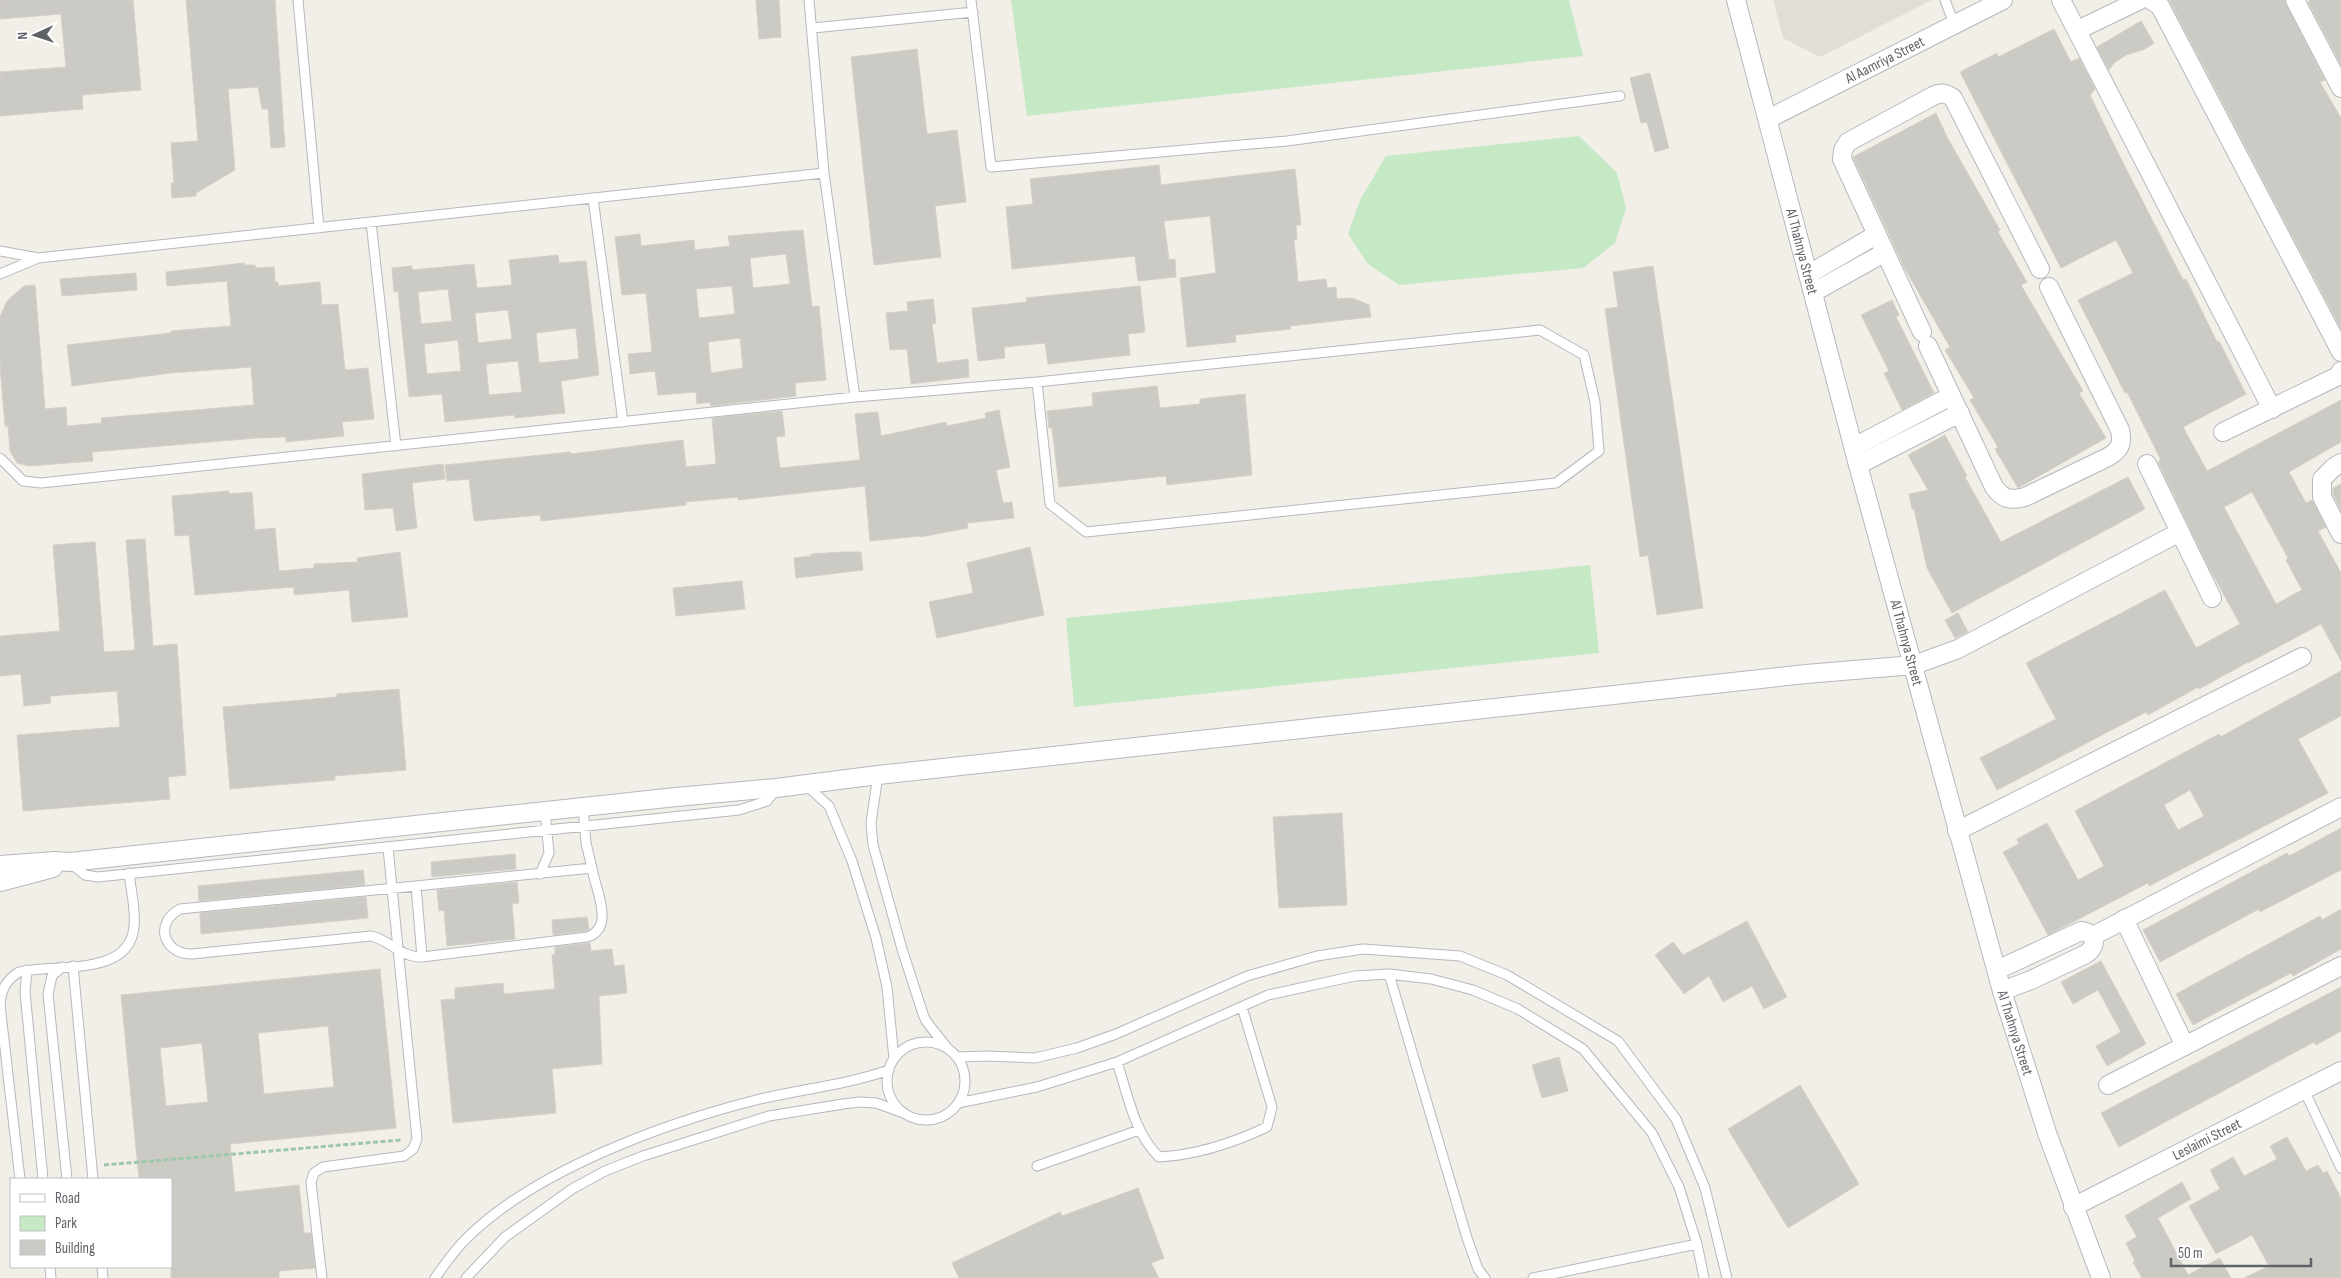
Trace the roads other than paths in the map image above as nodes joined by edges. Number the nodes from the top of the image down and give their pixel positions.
1 (298, 0) edge
2 (809, 0) edge
3 (971, 0) edge
4 (1736, 0) edge
5 (1945, 0) edge
6 (2003, 0) edge
7 (2061, 0) edge
8 (2140, 0) edge
9 (2151, 0) edge
10 (2296, 0) edge
11 (973, 12) junction
12 (1954, 24) junction
13 (813, 28) junction
14 (2078, 30) junction
15 (2341, 88) edge
16 (1620, 96) dead end
17 (1768, 119) junction
18 (824, 173) junction
19 (593, 198) junction
20 (371, 222) junction
21 (319, 228) junction
22 (1876, 235) junction
23 (0, 251) edge
24 (1884, 253) junction
25 (38, 258) junction
26 (2040, 270) dead end
27 (0, 274) edge
28 (1808, 274) junction
29 (2049, 287) dead end
30 (1814, 292) junction
31 (2341, 352) edge
32 (2341, 371) edge
33 (1037, 382) junction
34 (1952, 396) junction
35 (855, 397) junction
36 (2272, 409) junction
37 (1960, 414) junction
38 (622, 422) junction
39 (2223, 432) dead end
40 (396, 446) junction
41 (1854, 447) junction
42 (0, 458) edge
43 (2341, 463) edge
44 (2147, 464) dead end
45 (1858, 465) junction
46 (2180, 532) junction
47 (2341, 534) edge
48 (2212, 598) dead end
49 (2302, 657) dead end
50 (1914, 665) junction
51 (878, 775) junction
52 (805, 784) junction
53 (776, 788) junction
54 (582, 807) junction
55 (2341, 807) edge
56 (545, 811) junction
57 (584, 828) junction
58 (549, 831) junction
59 (1957, 831) junction
60 (388, 848) junction
61 (70, 862) junction
62 (0, 865) edge
63 (592, 868) junction
64 (130, 874) junction
65 (540, 874) junction
66 (0, 882) edge
67 (416, 886) junction
68 (391, 887) junction
69 (2124, 920) junction
70 (2093, 936) junction
71 (397, 950) junction
72 (422, 957) junction
73 (73, 966) junction
74 (2341, 966) edge
75 (62, 967) junction
76 (27, 970) junction
77 (1997, 970) junction
78 (1389, 974) junction
79 (2002, 990) junction
80 (1242, 1007) junction
81 (2184, 1046) junction
82 (948, 1049) junction
83 (957, 1058) junction
84 (894, 1059) junction
85 (1117, 1062) junction
86 (889, 1070) junction
87 (2341, 1071) edge
88 (2108, 1085) dead end
89 (2304, 1090) junction
90 (958, 1103) junction
91 (904, 1113) junction
92 (1139, 1130) junction
93 (1037, 1166) dead end
94 (2341, 1168) edge
95 (20, 1178) edge
96 (43, 1178) edge
97 (67, 1178) edge
98 (94, 1178) edge
99 (2073, 1207) junction
100 (1697, 1244) junction
101 (322, 1278) edge
102 (435, 1278) edge
103 (466, 1278) edge
104 (1485, 1278) edge
105 (1533, 1278) edge
106 (1704, 1278) edge
107 (1727, 1278) edge
108 (2102, 1278) edge

1 - 21 lane
2 - 13 lane
3 - 11 lane
4 - 17 street, Al Thahnya Street
5 - 12 lane
6 - 12 street, Al Aamriya Street
7 - 14 street
8 - 14 street
9 - 31 street
10 - 15 street
11 - 13 lane
11 - 16 lane
12 - 17 street, Al Aamriya Street
13 - 18 lane
14 - 36 street
17 - 28 street, Al Thahnya Street
18 - 19 lane
18 - 35 lane
19 - 20 lane
19 - 38 lane
20 - 21 lane
20 - 40 lane
21 - 25 lane
22 - 24 street
22 - 26 street
22 - 28 street
23 - 25 lane
24 - 30 street
24 - 34 street
25 - 27 lane
28 - 30 street, Al Thahnya Street
29 - 37 street
30 - 41 street, Al Thahnya Street
32 - 36 street
33 - 33 lane
33 - 35 lane
34 - 37 street
34 - 41 street
35 - 38 lane
36 - 39 street
37 - 45 street
38 - 40 lane
40 - 42 lane
41 - 45 street, Al Thahnya Street
43 - 47 street
44 - 46 street
45 - 50 street, Al Thahnya Street
46 - 48 street
46 - 50 street
49 - 59 street
50 - 51 street
50 - 59 street, Al Thahnya Street
51 - 52 street
51 - 82 lane
52 - 53 street
52 - 84 lane
53 - 54 street
53 - 57 lane
54 - 56 street
54 - 57 lane
55 - 69 street
56 - 58 lane
56 - 61 street
57 - 58 lane
57 - 63 lane
58 - 60 lane
58 - 65 lane
59 - 77 street, Al Thahnya Street
60 - 64 lane
60 - 68 lane
61 - 62 street
61 - 64 lane
61 - 66 street
63 - 65 lane
63 - 72 lane
64 - 73 lane
65 - 67 lane
67 - 68 lane
67 - 72 lane
68 - 71 lane
68 - 71 lane
69 - 70 street
69 - 81 street
70 - 77 street
70 - 79 street
71 - 72 lane
71 - 101 lane
73 - 75 lane
73 - 98 lane
74 - 81 street
75 - 76 lane
75 - 97 lane
76 - 95 lane
76 - 96 lane
77 - 79 street, Al Thahnya Street
78 - 80 lane
78 - 100 lane
78 - 104 lane
79 - 99 street, Al Thahnya Street
80 - 85 lane
80 - 92 lane
81 - 88 street
82 - 83 lane
82 - 84 lane
83 - 90 lane
83 - 107 lane
84 - 86 lane
85 - 90 lane
85 - 92 lane
86 - 91 lane
86 - 102 lane
87 - 89 street, Leslaimi Street
89 - 94 lane
89 - 99 street, Leslaimi Street
90 - 91 lane
91 - 103 lane
92 - 93 lane
99 - 108 street, Al Thahnya Street
100 - 105 lane
100 - 106 lane

